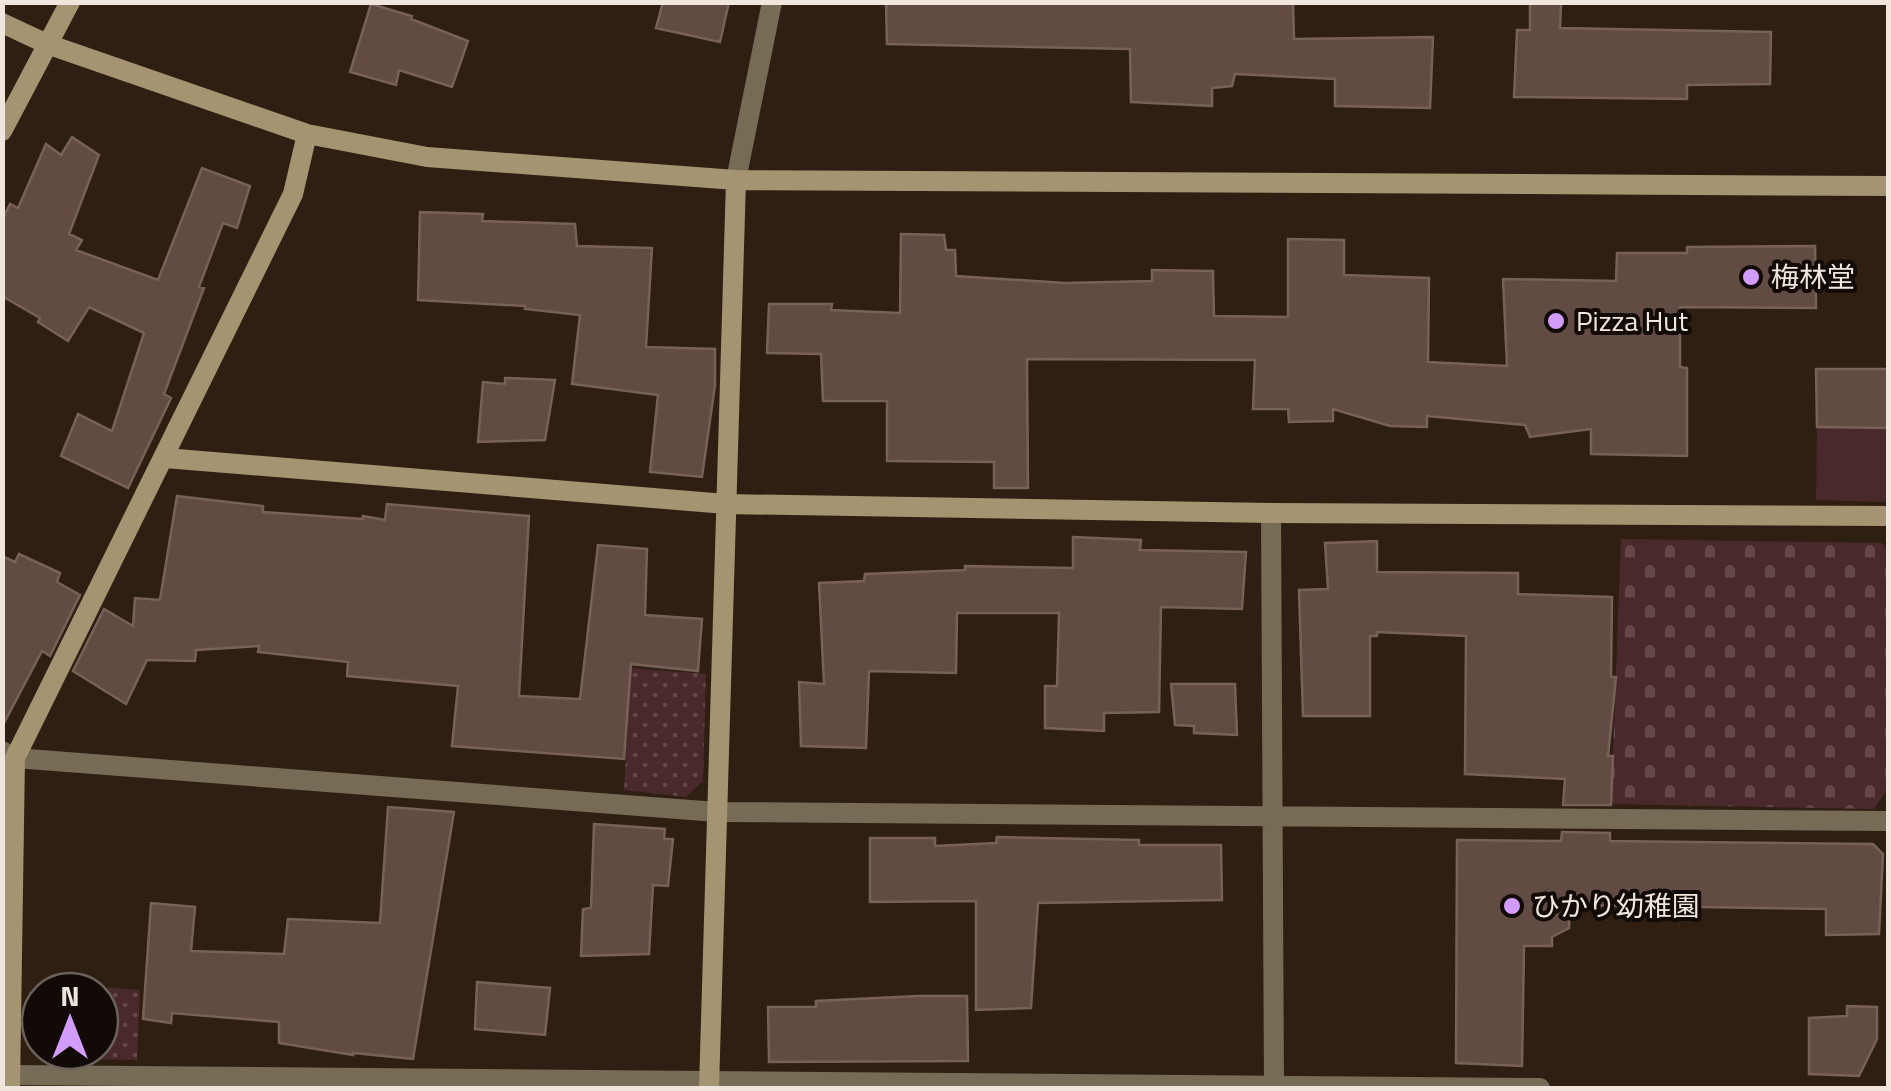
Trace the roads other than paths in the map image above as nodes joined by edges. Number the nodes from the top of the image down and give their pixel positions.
1 (70, 2) edge
2 (772, 2) edge
3 (2, 23) edge
4 (48, 44) junction
5 (2, 131) edge
6 (307, 134) junction
7 (736, 180) junction
8 (1888, 186) edge
9 (166, 458) junction
10 (726, 504) junction
11 (1271, 512) junction
12 (1888, 516) edge
13 (9, 754) edge
14 (717, 812) junction
15 (1272, 816) junction
16 (1888, 821) edge
17 (7, 1005) edge
18 (10, 1082) edge
19 (709, 1084) edge
20 (1274, 1087) edge
21 (1540, 1088) edge

1 - 4 street
2 - 7 street
3 - 4 street
4 - 5 street
4 - 6 street
6 - 7 street
6 - 9 street
7 - 8 street
7 - 10 street
9 - 10 street
9 - 13 street
10 - 11 street
10 - 14 street
11 - 12 street
11 - 15 street
13 - 14 street
13 - 17 street
14 - 15 street
14 - 19 street
15 - 16 street
15 - 20 street
17 - 18 street
18 - 19 street
19 - 20 street
20 - 21 street

